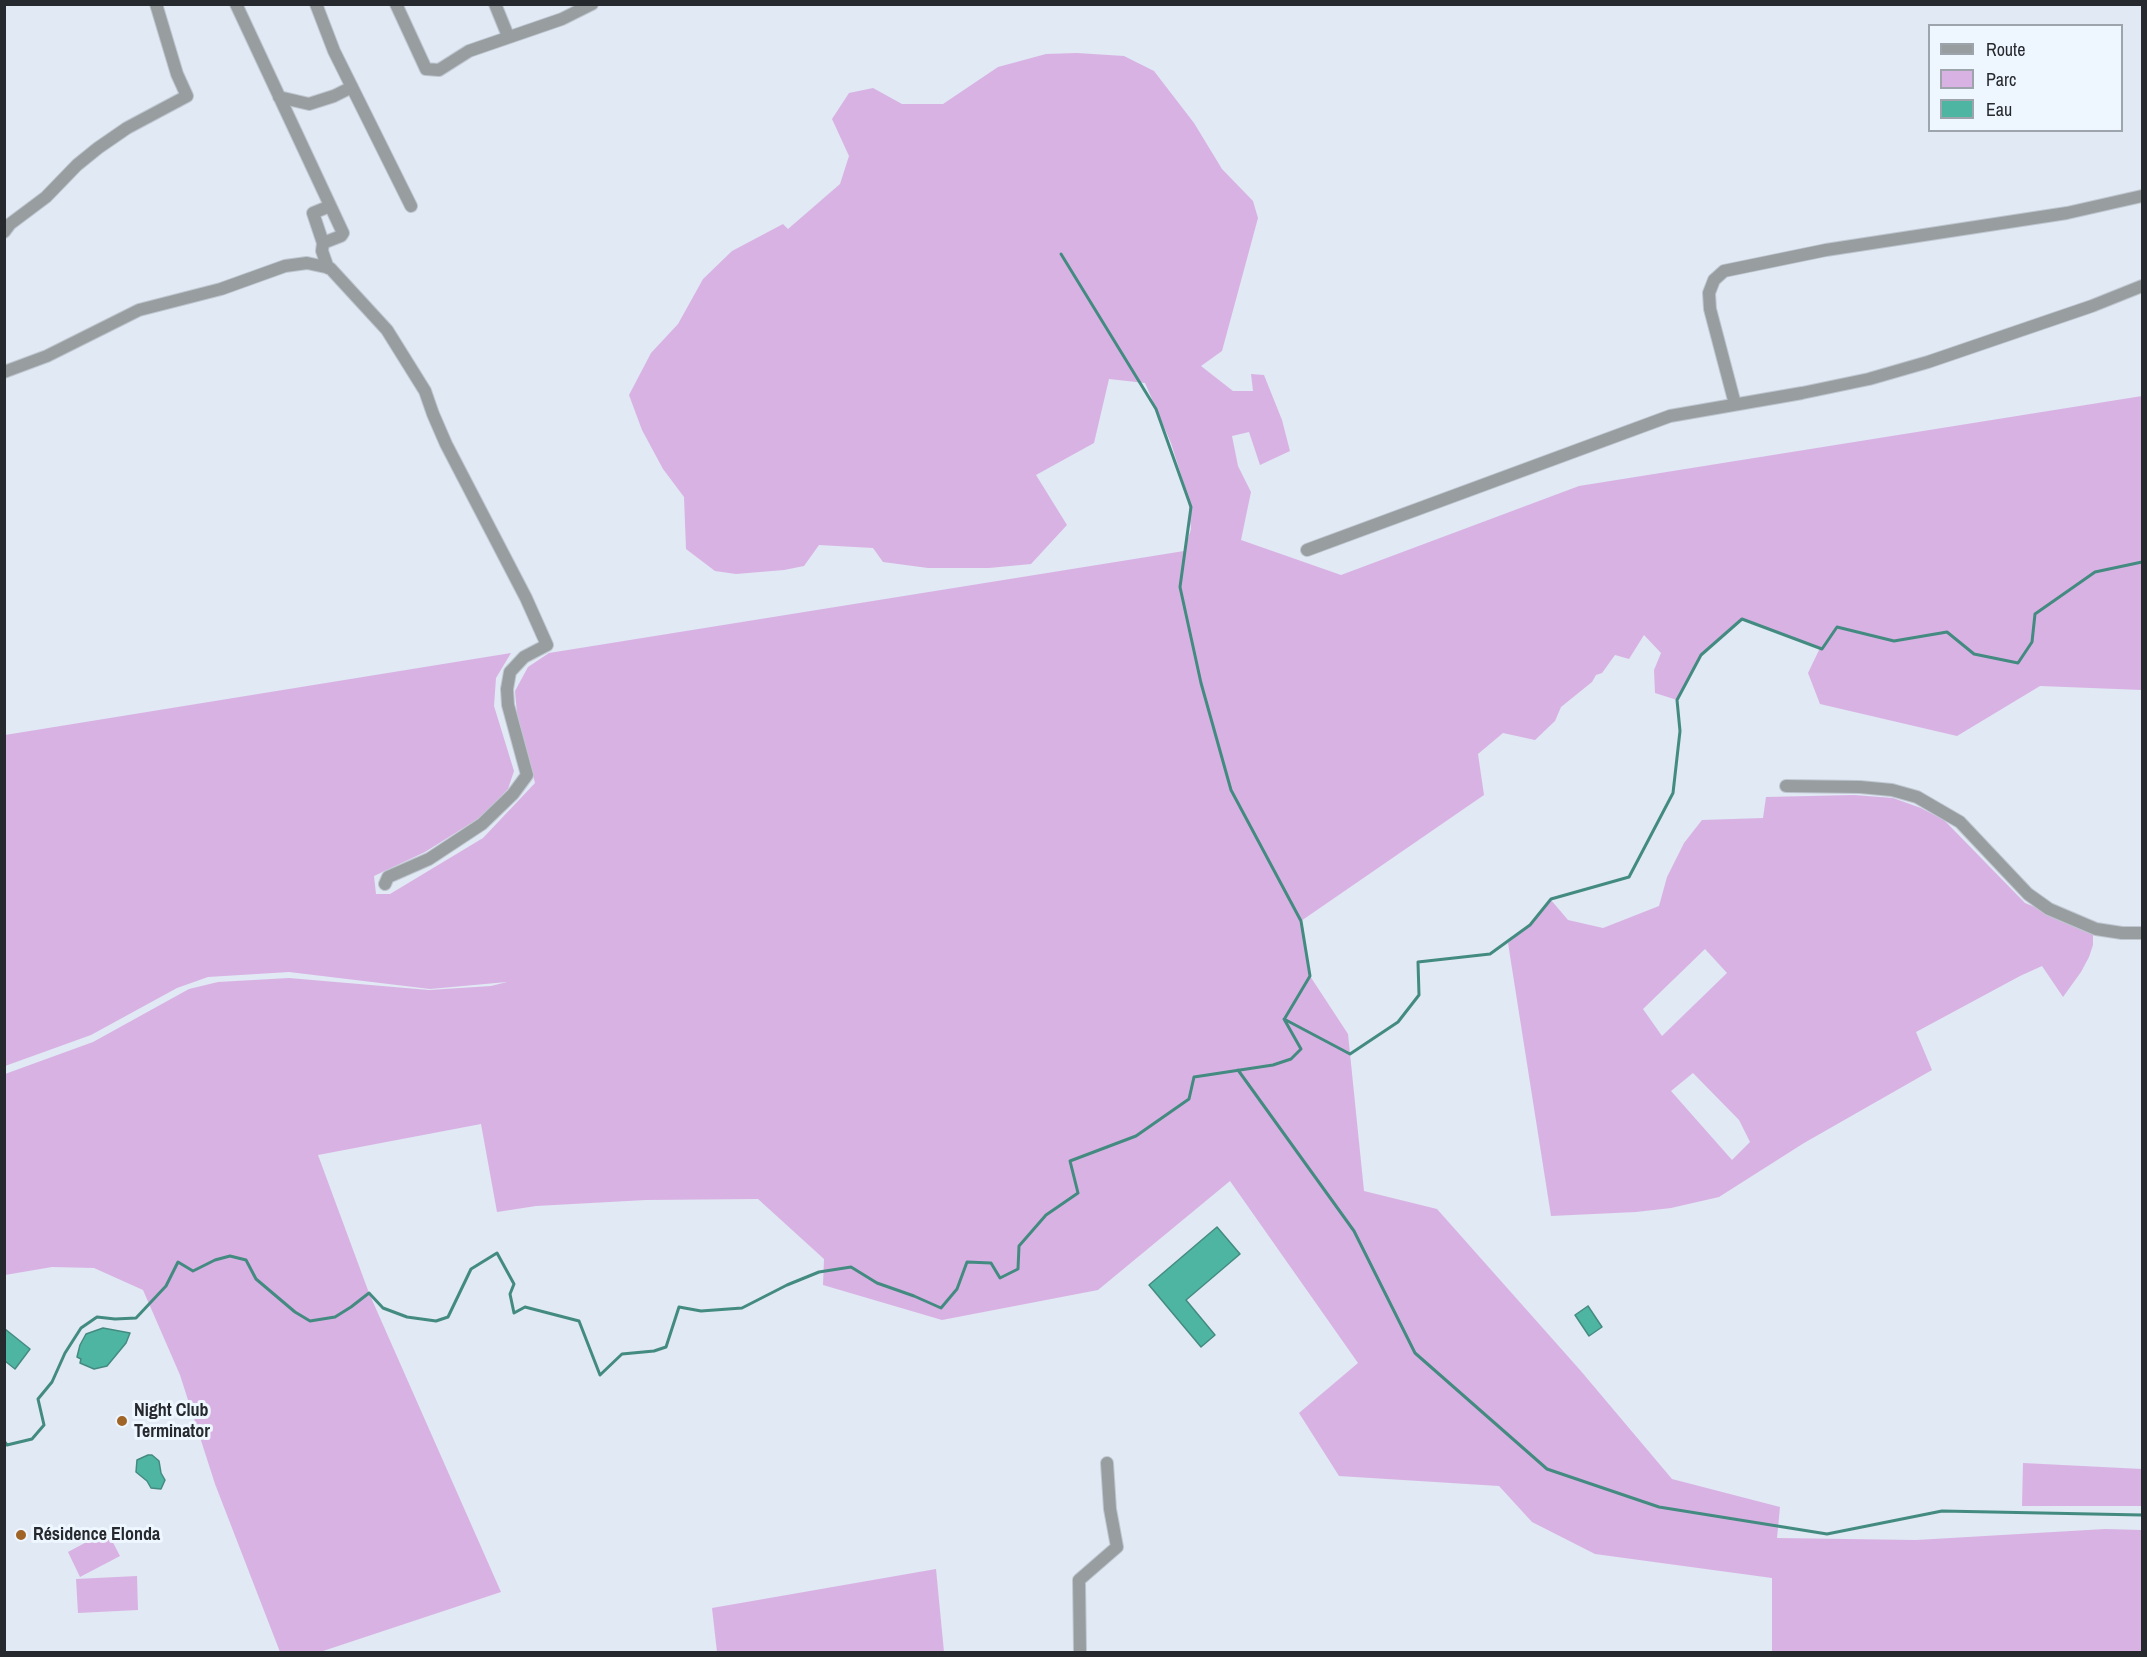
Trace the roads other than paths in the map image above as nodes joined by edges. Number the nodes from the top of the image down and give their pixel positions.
1 (156, 4) edge
2 (236, 4) edge
3 (316, 4) edge
4 (495, 4) edge
5 (592, 4) edge
6 (401, 7) edge
7 (508, 36) junction
8 (352, 87) junction
9 (279, 97) junction
10 (2142, 196) edge
11 (330, 206) junction
12 (411, 206) dead end
13 (4, 232) edge
14 (322, 243) junction
15 (328, 268) junction
16 (2142, 286) edge
17 (4, 372) edge
18 (1735, 404) junction
19 (1307, 550) dead end
20 (1786, 786) dead end
21 (385, 884) dead end
22 (2142, 933) edge
23 (1107, 1463) dead end
24 (1080, 1653) edge

1 - 13 street
2 - 9 street
3 - 8 street
4 - 7 street
5 - 7 street
6 - 7 street
8 - 9 street
8 - 12 street
9 - 11 street
10 - 18 street
11 - 14 street
11 - 14 street
14 - 15 street
15 - 17 street
15 - 21 street
16 - 18 street
18 - 19 street
20 - 22 street
23 - 24 street

